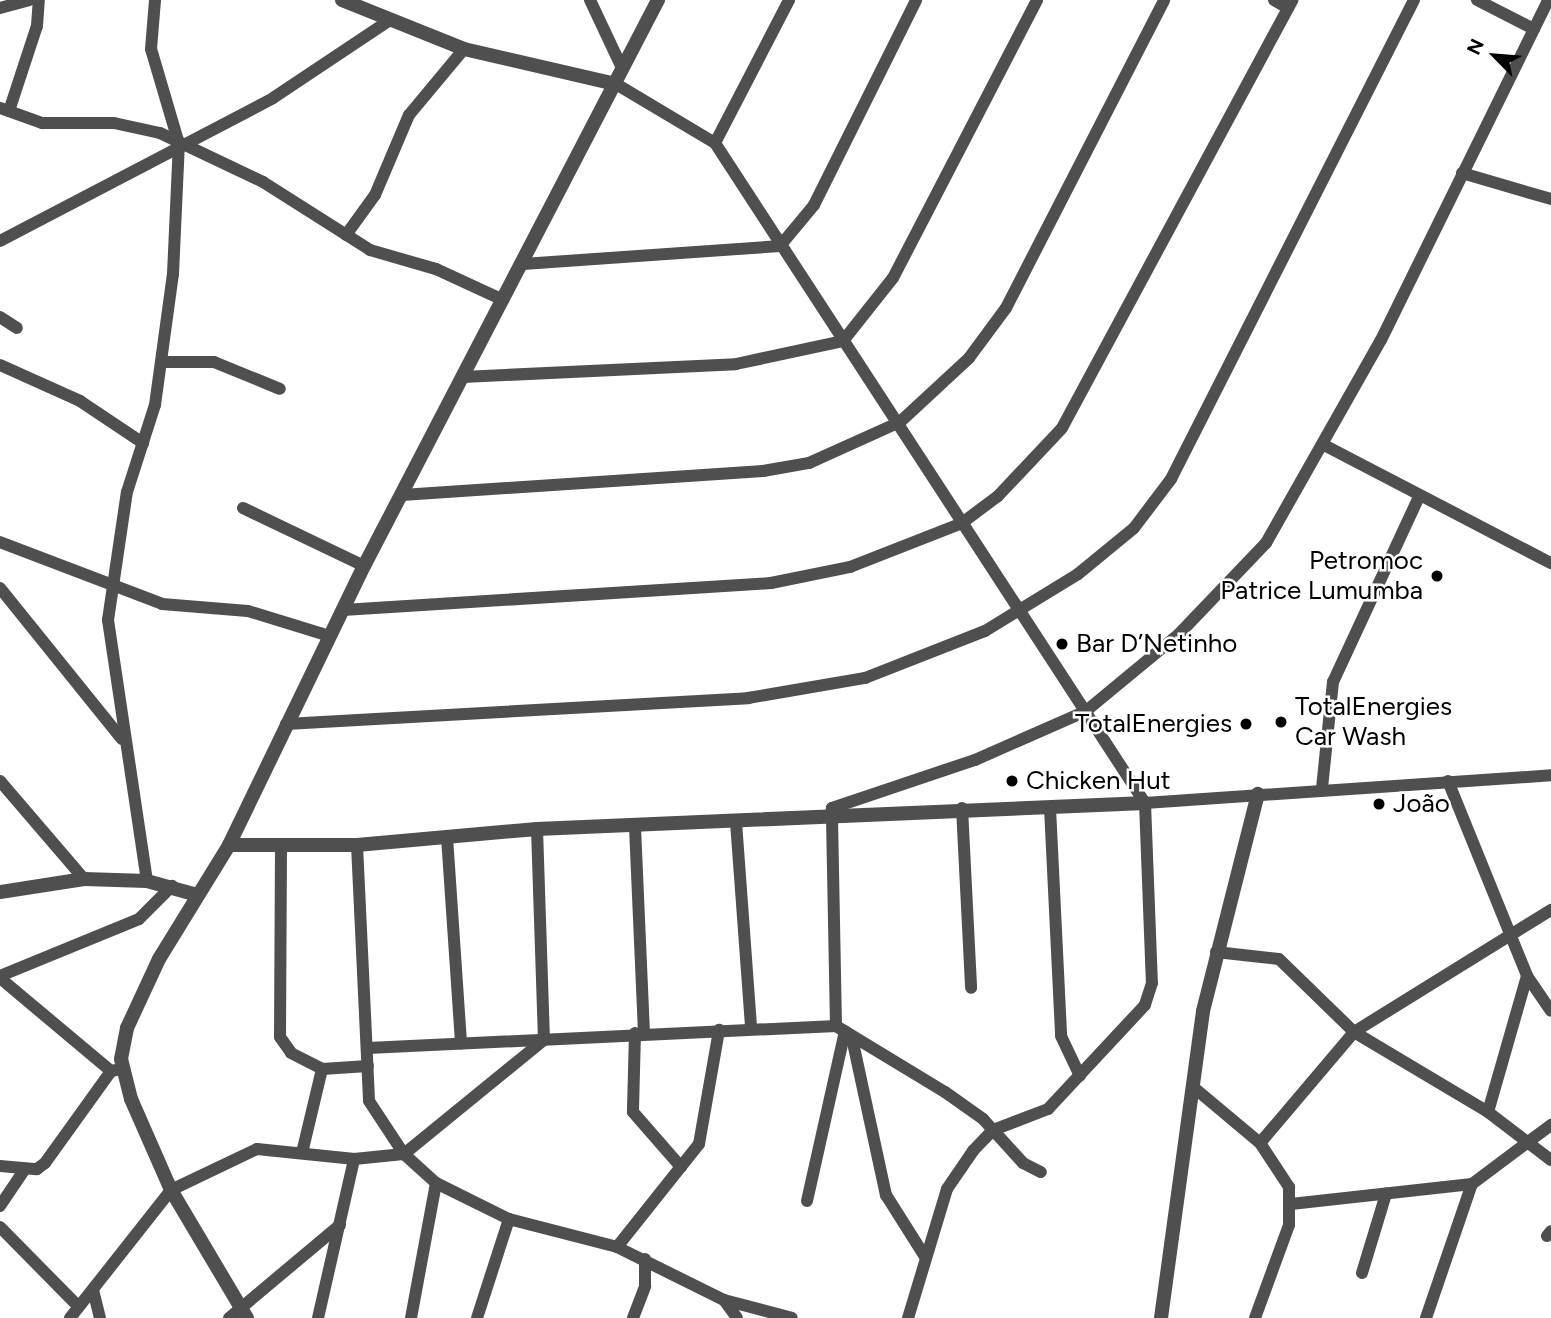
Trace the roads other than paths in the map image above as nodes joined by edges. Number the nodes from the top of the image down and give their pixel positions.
1 (29, 0) edge
2 (38, 0) edge
3 (155, 0) edge
4 (342, 0) edge
5 (590, 0) edge
6 (658, 0) edge
7 (789, 0) edge
8 (916, 0) edge
9 (1037, 0) edge
10 (1164, 0) edge
11 (1273, 0) edge
12 (1414, 0) edge
13 (1477, 0) edge
14 (1548, 0) edge
15 (1290, 4) edge
16 (0, 8) edge
17 (390, 20) junction
18 (1534, 29) junction
19 (464, 49) junction
20 (619, 77) junction
21 (5, 109) edge
22 (715, 143) junction
23 (179, 144) junction
24 (1462, 173) junction
25 (1551, 199) edge
26 (346, 235) junction
27 (0, 241) edge
28 (780, 246) junction
29 (523, 264) junction
30 (503, 300) junction
31 (0, 317) edge
32 (17, 328) dead end
33 (843, 341) junction
34 (163, 362) junction
35 (0, 365) edge
36 (463, 377) junction
37 (280, 388) dead end
38 (900, 422) junction
39 (143, 443) junction
40 (1324, 445) junction
41 (402, 495) junction
42 (1419, 497) junction
43 (243, 508) dead end
44 (962, 523) junction
45 (0, 542) edge
46 (1551, 563) edge
47 (364, 566) junction
48 (110, 584) junction
49 (0, 587) edge
50 (1020, 609) junction
51 (343, 610) junction
52 (330, 636) junction
53 (1086, 711) junction
54 (286, 724) junction
55 (122, 740) junction
56 (1551, 775) edge
57 (0, 781) edge
58 (1448, 781) junction
59 (1322, 788) junction
60 (1258, 794) junction
61 (1145, 803) junction
62 (962, 807) junction
63 (1050, 808) junction
64 (828, 817) junction
65 (736, 822) junction
66 (635, 827) junction
67 (537, 829) junction
68 (447, 837) junction
69 (229, 845) junction
70 (357, 845) junction
71 (281, 848) junction
72 (84, 879) junction
73 (147, 881) junction
74 (172, 886) junction
75 (0, 892) edge
76 (197, 895) junction
77 (1551, 910) edge
78 (1513, 938) junction
79 (1216, 952) junction
80 (1527, 976) junction
81 (0, 977) edge
82 (971, 988) dead end
83 (1551, 1011) edge
84 (751, 1027) junction
85 (719, 1030) junction
86 (844, 1032) junction
87 (1354, 1032) junction
88 (640, 1033) junction
89 (544, 1040) junction
90 (461, 1044) junction
91 (368, 1048) junction
92 (368, 1066) junction
93 (323, 1069) junction
94 (116, 1070) junction
95 (1080, 1076) junction
96 (1192, 1086) junction
97 (1488, 1112) junction
98 (1551, 1125) edge
99 (993, 1130) junction
100 (1521, 1141) junction
101 (1260, 1143) junction
102 (302, 1153) junction
103 (404, 1153) junction
104 (354, 1159) junction
105 (1551, 1160) edge
106 (0, 1166) edge
107 (681, 1167) junction
108 (25, 1169) junction
109 (1041, 1172) dead end
110 (436, 1182) junction
111 (1472, 1184) junction
112 (171, 1190) junction
113 (1386, 1194) junction
114 (807, 1201) dead end
115 (1292, 1204) junction
116 (0, 1206) edge
117 (509, 1219) junction
118 (340, 1225) junction
119 (0, 1227) edge
120 (617, 1247) junction
121 (924, 1255) junction
122 (645, 1259) junction
123 (1362, 1273) dead end
124 (93, 1290) junction
125 (724, 1300) junction
126 (79, 1307) junction
127 (239, 1315) edge
128 (70, 1318) edge
129 (100, 1318) edge
130 (318, 1318) edge
131 (411, 1318) edge
132 (477, 1318) edge
133 (633, 1318) edge
134 (737, 1318) edge
135 (792, 1318) edge
136 (908, 1318) edge
137 (1161, 1318) edge
138 (1255, 1318) edge
139 (1426, 1318) edge

1 - 16 street
2 - 21 street
3 - 23 street
4 - 17 street
5 - 20 street
6 - 20 street
7 - 22 street
8 - 28 street
9 - 33 street
10 - 38 street
11 - 15 street
12 - 50 street
13 - 18 street
14 - 18 street
15 - 44 street
17 - 19 street
17 - 23 street
18 - 24 street
19 - 20 street
19 - 26 street
20 - 22 street
20 - 29 street
21 - 23 street
22 - 28 street
23 - 26 street
23 - 27 street
23 - 34 street
24 - 25 street
24 - 40 street
26 - 30 street
28 - 29 street
28 - 33 street
29 - 30 street
30 - 36 street
31 - 32 street
33 - 36 street
33 - 38 street
34 - 37 street
34 - 39 street
35 - 39 street
36 - 41 street
38 - 41 street
38 - 44 street
39 - 48 street
40 - 42 street
40 - 53 street
41 - 47 street
42 - 46 street
42 - 59 street
43 - 47 street
44 - 50 street
44 - 51 street
45 - 48 street
47 - 51 street
48 - 52 street
48 - 55 street
49 - 55 street
50 - 53 street
50 - 54 street
51 - 52 street
52 - 54 street
53 - 61 street
53 - 64 street
54 - 69 street
55 - 73 street
56 - 58 street
57 - 72 street
58 - 59 street
58 - 78 street
59 - 60 street
60 - 61 street
60 - 79 street
61 - 63 street
61 - 95 street
62 - 63 street
62 - 64 street
62 - 82 street
63 - 95 street
64 - 65 street
64 - 86 street
65 - 66 street
65 - 84 street
66 - 67 street
66 - 88 street
67 - 68 street
67 - 89 street
68 - 70 street
68 - 90 street
69 - 71 street
69 - 76 street
70 - 71 street
70 - 91 street
71 - 93 street
72 - 73 street
72 - 75 street
73 - 74 street
74 - 76 street
74 - 81 street
76 - 94 street
77 - 78 street
78 - 80 street
78 - 87 street
79 - 87 street
79 - 96 street
80 - 83 street
80 - 97 street
81 - 94 street
84 - 85 street
84 - 86 street
85 - 88 street
85 - 107 street
86 - 99 street
86 - 114 street
86 - 121 street
87 - 97 street
87 - 101 street
88 - 89 street
88 - 107 street
89 - 90 street
89 - 103 street
90 - 91 street
91 - 92 street
92 - 93 street
92 - 103 street
93 - 102 street
94 - 108 street
94 - 112 street
95 - 99 street
96 - 101 street
96 - 137 street
97 - 100 street
98 - 100 street
99 - 109 street
99 - 121 street
100 - 105 street
100 - 111 street
101 - 115 street
102 - 104 street
102 - 112 street
103 - 104 street
103 - 110 street
104 - 118 street
106 - 108 street
107 - 120 street
108 - 116 street
110 - 117 street
110 - 131 street
111 - 113 street
111 - 139 street
112 - 124 street
112 - 127 street
113 - 115 street
113 - 123 street
115 - 138 street
117 - 120 street
117 - 132 street
118 - 127 street
118 - 130 street
119 - 126 street
120 - 122 street
121 - 136 street
122 - 125 street
122 - 133 street
124 - 126 street
124 - 129 street
125 - 134 street
125 - 135 street
126 - 128 street

